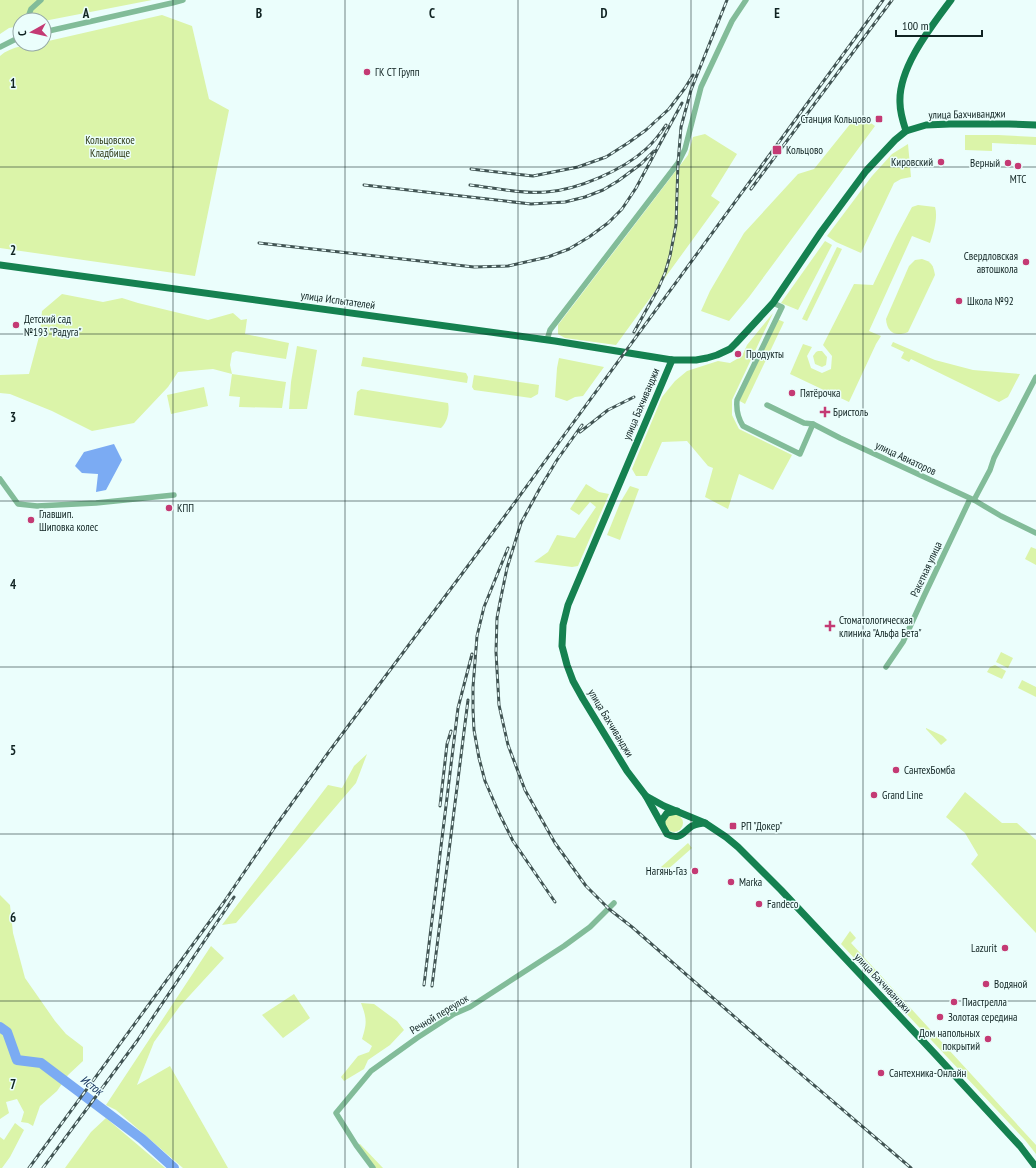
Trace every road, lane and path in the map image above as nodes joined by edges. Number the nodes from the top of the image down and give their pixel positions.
1 (41, 0) edge
2 (183, 0) edge
3 (746, 0) edge
4 (951, 0) edge
5 (30, 12) edge
6 (52, 30) edge
7 (12, 41) edge
8 (0, 47) edge
9 (1036, 125) edge
10 (906, 130) junction
11 (0, 265) edge
12 (773, 303) junction
13 (547, 340) junction
14 (672, 360) junction
15 (1036, 377) edge
16 (767, 405) dead end
17 (813, 424) junction
18 (0, 479) edge
19 (174, 495) dead end
20 (972, 500) junction
21 (1036, 533) edge
22 (886, 667) dead end
23 (646, 796) junction
24 (677, 811) junction
25 (686, 815) junction
26 (705, 823) junction
27 (662, 824) junction
28 (689, 828) junction
29 (614, 903) dead end
30 (1036, 1166) edge
31 (372, 1168) edge

1 - 5 street
2 - 6 street
3 - 13 street
4 - 10 main road
7 - 8 street
9 - 10 main road, улица Бахчиванджи
10 - 12 main road, улица Бахчиванджи
11 - 13 main road, улица Испытателей
12 - 14 main road, улица Бахчиванджи
12 - 17 street
13 - 14 main road, улица Испытателей
14 - 23 main road, улица Бахчиванджи
15 - 20 street, Ракетная улица
16 - 17 street, улица Авиаторов
17 - 20 street, улица Авиаторов
18 - 19 street
20 - 21 street, улица Авиаторов
20 - 22 street, Ракетная улица
23 - 24 main road, улица Бахчиванджи
23 - 27 main road, улица Бахчиванджи
24 - 25 main road, улица Бахчиванджи
24 - 27 main road
25 - 26 main road, улица Бахчиванджи
25 - 28 main road
26 - 28 main road, улица Бахчиванджи
26 - 30 main road, улица Бахчиванджи
27 - 28 main road, улица Бахчиванджи
29 - 31 street, Речной переулок

